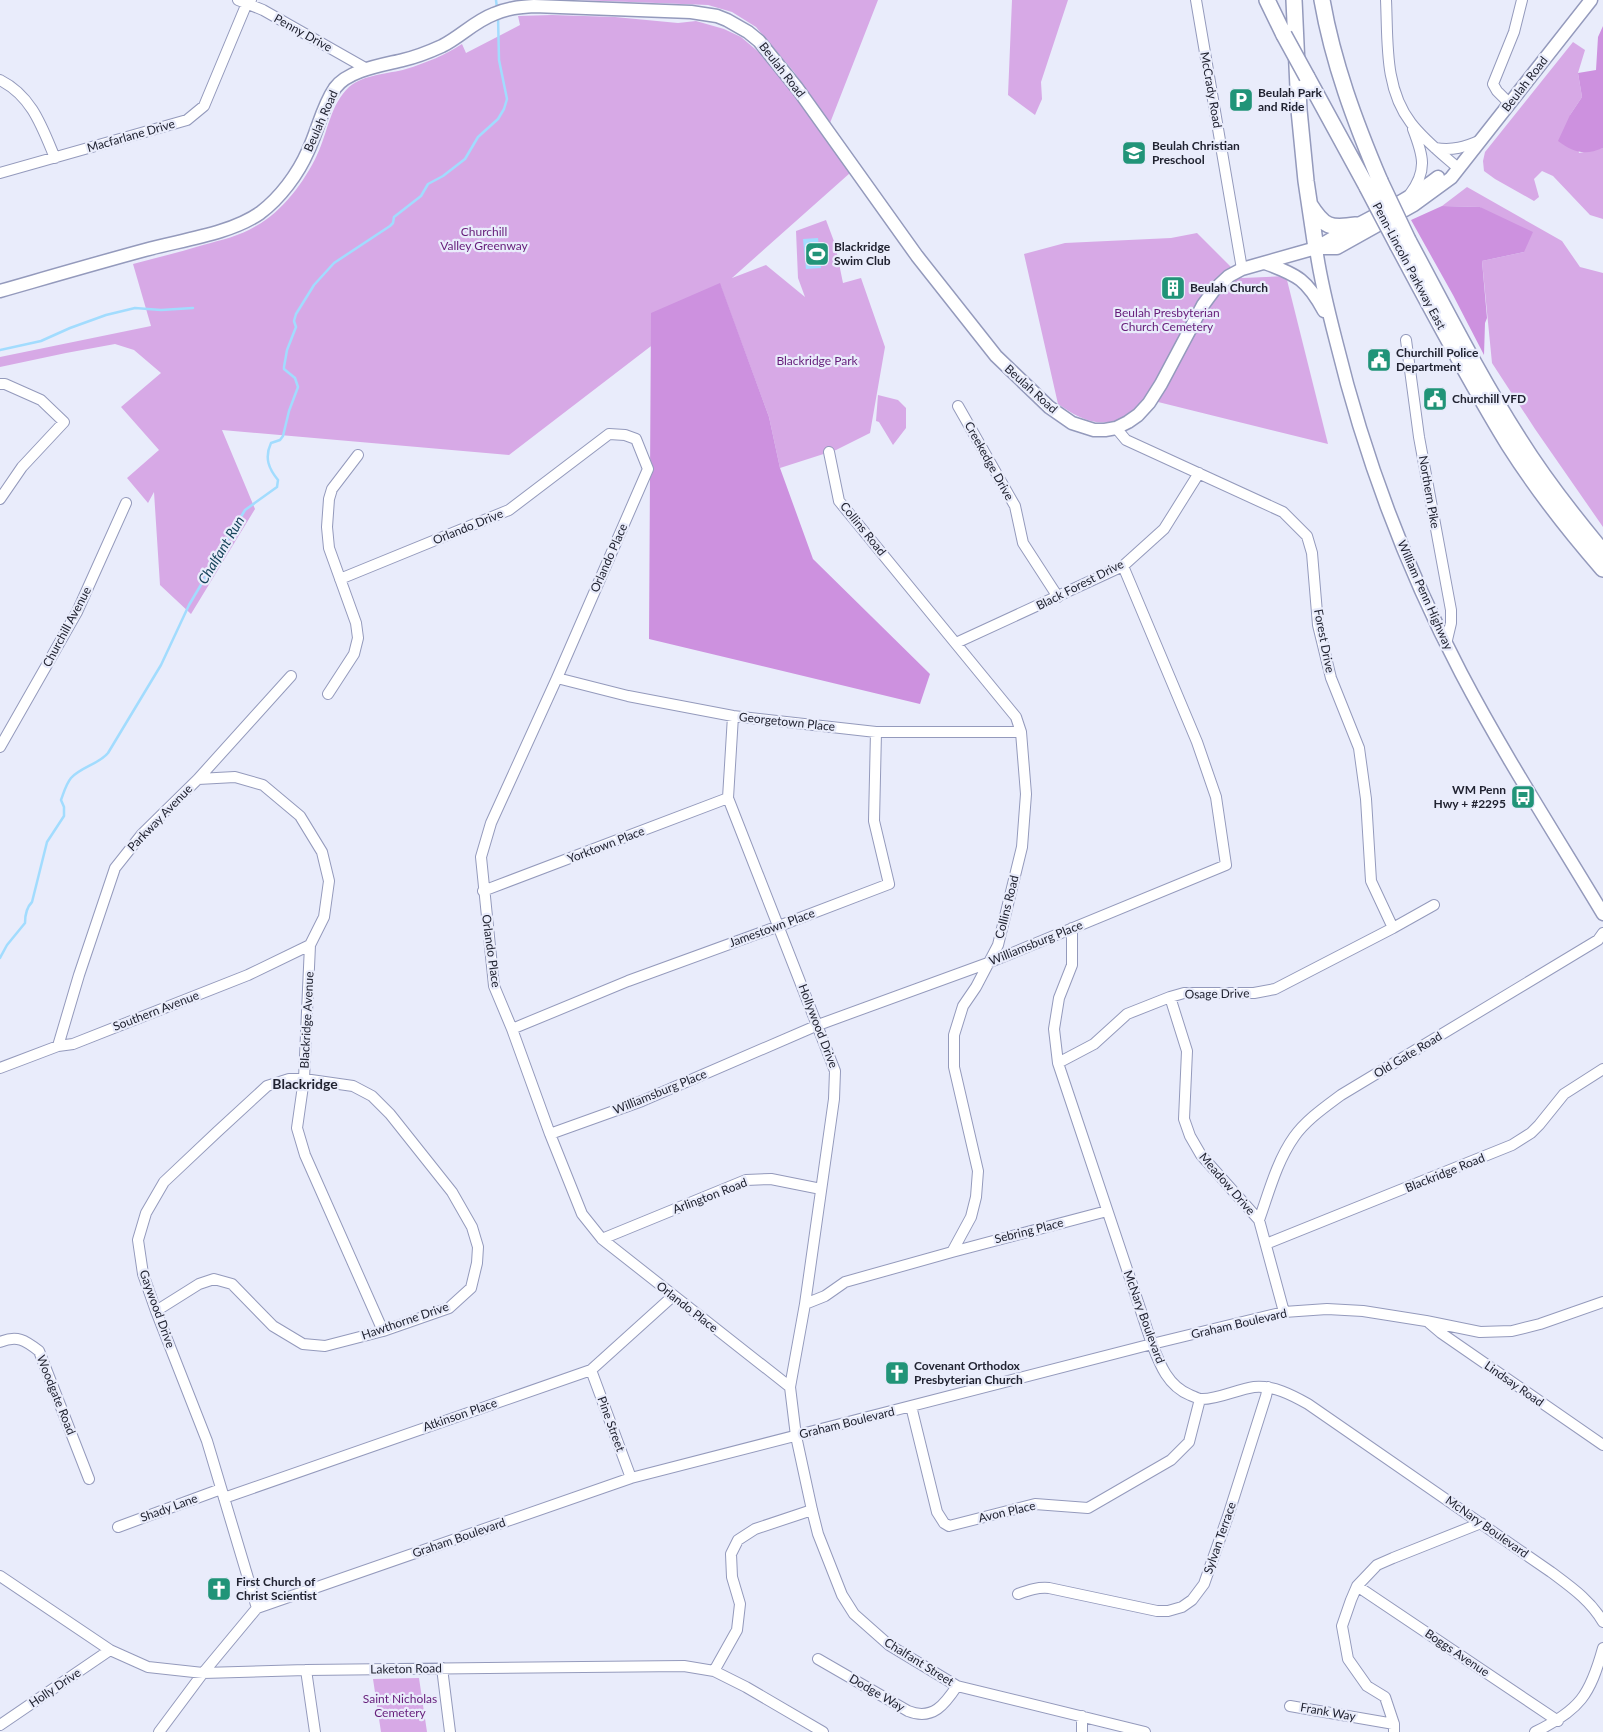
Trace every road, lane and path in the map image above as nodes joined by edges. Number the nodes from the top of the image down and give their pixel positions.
1 (1196, 0) edge
2 (1267, 0) edge
3 (1294, 0) edge
4 (1322, 0) edge
5 (1327, 0) edge
6 (1386, 0) edge
7 (1522, 0) edge
8 (1591, 0) edge
9 (245, 1) edge
10 (512, 5) edge
11 (1327, 25) junction
12 (367, 68) junction
13 (0, 80) edge
14 (1510, 104) junction
15 (1411, 123) junction
16 (1482, 139) junction
17 (1435, 148) junction
18 (55, 158) junction
19 (1458, 168) junction
20 (0, 173) edge
21 (1373, 184) junction
22 (1408, 196) junction
23 (1309, 204) junction
24 (1356, 225) junction
25 (1403, 243) junction
26 (1316, 248) junction
27 (1265, 263) junction
28 (1242, 269) junction
29 (0, 291) edge
30 (1332, 326) junction
31 (1406, 340) dead end
32 (0, 384) edge
33 (958, 406) dead end
34 (1116, 428) junction
35 (636, 438) joint
36 (829, 452) dead end
37 (358, 455) dead end
38 (1200, 473) junction
39 (0, 499) edge
40 (126, 503) dead end
41 (1603, 552) edge
42 (1123, 566) junction
43 (1603, 569) edge
44 (340, 579) junction
45 (1058, 598) junction
46 (956, 644) junction
47 (1446, 644) junction
48 (291, 676) dead end
49 (557, 678) junction
50 (328, 694) dead end
51 (733, 716) junction
52 (876, 732) junction
53 (1021, 732) junction
54 (0, 746) edge
55 (198, 779) junction
56 (728, 798) junction
57 (483, 891) junction
58 (1434, 906) dead end
59 (1603, 914) edge
60 (779, 926) junction
61 (1072, 928) junction
62 (1393, 928) junction
63 (1603, 932) edge
64 (310, 946) junction
65 (988, 963) junction
66 (1170, 997) junction
67 (818, 1025) junction
68 (512, 1029) junction
69 (58, 1046) junction
70 (1058, 1063) junction
71 (0, 1068) edge
72 (1603, 1069) edge
73 (304, 1079) junction
74 (550, 1134) junction
75 (821, 1189) junction
76 (1107, 1211) junction
77 (1259, 1220) junction
78 (602, 1239) junction
79 (1266, 1244) junction
80 (952, 1252) junction
81 (673, 1296) junction
82 (1603, 1302) edge
83 (805, 1304) junction
84 (156, 1311) junction
85 (1284, 1312) junction
86 (1426, 1321) junction
87 (383, 1331) junction
88 (0, 1342) edge
89 (1152, 1344) junction
90 (591, 1370) junction
91 (790, 1386) junction
92 (1268, 1387) junction
93 (1200, 1399) junction
94 (911, 1406) junction
95 (796, 1436) junction
96 (1603, 1445) edge
97 (631, 1478) junction
98 (89, 1479) dead end
99 (223, 1493) junction
100 (812, 1510) junction
101 (1481, 1523) junction
102 (118, 1528) dead end
103 (0, 1576) edge
104 (1357, 1586) junction
105 (1018, 1594) dead end
106 (257, 1608) junction
107 (1602, 1616) edge
108 (1603, 1648) edge
109 (110, 1650) junction
110 (818, 1659) dead end
111 (442, 1668) junction
112 (306, 1670) junction
113 (714, 1671) junction
114 (203, 1674) junction
115 (957, 1686) junction
116 (1290, 1706) dead end
117 (1082, 1716) junction
118 (1558, 1721) junction
119 (0, 1725) edge
120 (1394, 1728) edge
121 (158, 1732) edge
122 (316, 1732) edge
123 (450, 1732) edge
124 (823, 1732) edge
125 (1082, 1732) edge
126 (1145, 1732) edge
127 (1535, 1732) edge

1 - 28 street, McCrady Road
2 - 21 highway, Penn-Lincoln Parkway East, bridge
3 - 23 highway
4 - 11 highway, Penn-Lincoln Parkway East
5 - 11 highway
6 - 15 street
7 - 14 street
8 - 14 main road, Beulah Road
9 - 12 street, Penny Drive
9 - 18 street, Macfarlane Drive
10 - 12 main road, Beulah Road
10 - 34 main road, Beulah Road
11 - 21 highway, Penn-Lincoln Parkway East
12 - 29 main road, Beulah Road
13 - 18 street
14 - 16 main road, Beulah Road
15 - 17 street
15 - 22 street
16 - 17 street
16 - 19 main road, Beulah Road
17 - 19 street
18 - 20 street, Macfarlane Drive
19 - 22 main road, Beulah Road
19 - 26 main road, Beulah Road
21 - 25 highway, Penn-Lincoln Parkway East, bridge
22 - 24 main road, Beulah Road
23 - 24 highway
23 - 26 highway
24 - 26 main road, Beulah Road
25 - 41 highway, Penn-Lincoln Parkway East
25 - 43 highway, Penn-Lincoln Parkway East
26 - 27 main road, Beulah Road
26 - 30 main road, William Penn Highway
27 - 28 main road, Beulah Road
27 - 30 main road
28 - 34 main road, Beulah Road
30 - 47 main road, William Penn Highway
31 - 47 street, Northern Pike
32 - 39 street
33 - 45 street, Creekedge Drive
34 - 38 street, Forest Drive
35 - 44 street, Orlando Drive
35 - 49 street, Orlando Place
36 - 46 street, Collins Road
37 - 44 street
38 - 42 street, Black Forest Drive
38 - 62 street, Forest Drive
40 - 54 street, Churchill Avenue
42 - 45 street, Black Forest Drive
42 - 61 street, Williamsburg Place
44 - 50 street
45 - 46 street, Black Forest Drive
46 - 53 street, Collins Road
47 - 59 main road, William Penn Highway
48 - 55 street, Parkway Avenue
49 - 51 street, Georgetown Place
49 - 57 street, Orlando Place
51 - 52 street, Georgetown Place
51 - 56 street, Hollywood Drive
52 - 53 street, Georgetown Place
52 - 60 street, Jamestown Place
53 - 65 street, Collins Road
55 - 64 street, Blackridge Avenue
55 - 69 street, Parkway Avenue
56 - 57 street, Yorktown Place
56 - 60 street, Hollywood Drive
57 - 68 street, Orlando Place
58 - 62 street, Osage Drive
60 - 67 street, Hollywood Drive
60 - 68 street, Jamestown Place
61 - 65 street, Williamsburg Place
61 - 70 street, McNary Boulevard
62 - 66 street, Osage Drive
63 - 77 street, Old Gate Road
64 - 69 street, Southern Avenue
64 - 73 street, Blackridge Avenue
65 - 67 street, Williamsburg Place
65 - 80 street, Collins Road
66 - 70 street, Osage Drive
66 - 77 street, Meadow Drive
67 - 74 street, Williamsburg Place
67 - 75 street, Hollywood Drive
68 - 74 street, Orlando Place
69 - 71 street, Southern Avenue
70 - 76 street, McNary Boulevard
72 - 79 street, Blackridge Road
73 - 84 street, Gaywood Drive
73 - 87 street, Blackridge Avenue
73 - 87 street, Hawthorne Drive
74 - 78 street, Orlando Place
75 - 78 street, Arlington Road
75 - 83 street, Hollywood Drive
76 - 80 street, Sebring Place
76 - 89 street, McNary Boulevard
77 - 79 street, Meadow Drive
78 - 81 street, Orlando Place
79 - 85 street, Meadow Drive
80 - 83 street
81 - 90 street, Atkinson Place
81 - 91 street, Orlando Place
82 - 86 street, Graham Boulevard
83 - 91 street, Hollywood Drive
84 - 87 street, Hawthorne Drive
84 - 99 street, Gaywood Drive
85 - 86 street, Graham Boulevard
85 - 89 street, Graham Boulevard
86 - 96 street, Lindsay Road
88 - 98 street, Woodgate Road
89 - 93 street, McNary Boulevard
89 - 94 street, Graham Boulevard
90 - 97 street, Pine Street
90 - 99 street, Atkinson Place
91 - 95 street, Hollywood Drive
92 - 93 street, McNary Boulevard
92 - 101 street, McNary Boulevard
92 - 105 street, Sylvan Terrace
93 - 94 street, Avon Place
94 - 95 street, Graham Boulevard
95 - 97 street, Graham Boulevard
95 - 100 street, Chalfant Street
97 - 106 street, Graham Boulevard
99 - 102 street, Shady Lane
99 - 106 street, Gaywood Drive
100 - 113 street
100 - 115 street, Chalfant Street
101 - 104 street
101 - 107 street, McNary Boulevard
103 - 109 street, Laketon Road
104 - 118 street, Boggs Avenue
104 - 120 street
106 - 114 street
108 - 118 street
109 - 114 street, Laketon Road
109 - 119 street, Holly Drive
110 - 115 street, Dodge Way
111 - 112 street, Laketon Road
111 - 113 street, Laketon Road
111 - 123 street
112 - 114 street, Laketon Road
112 - 122 street
113 - 124 street, Laketon Road
114 - 121 street
115 - 117 street, Chalfant Street
116 - 120 street, Frank Way
117 - 125 street
117 - 126 street, Chalfant Street
118 - 127 street

